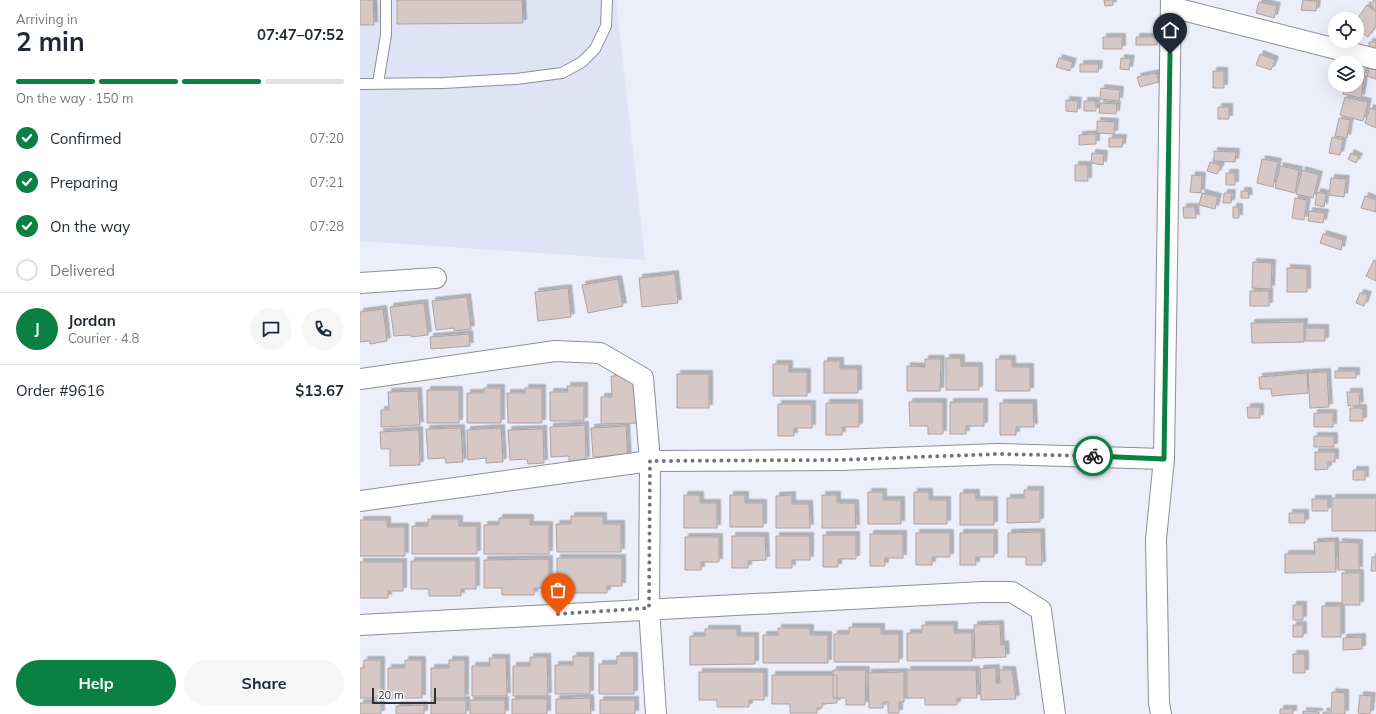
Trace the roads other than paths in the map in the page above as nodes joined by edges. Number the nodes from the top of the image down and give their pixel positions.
1 (386, 0) edge
2 (607, 0) edge
3 (1171, 4) edge
4 (1376, 59) edge
5 (378, 83) junction
6 (360, 84) edge
7 (436, 278) dead end
8 (360, 283) edge
9 (360, 379) edge
10 (1164, 459) junction
11 (650, 461) junction
12 (360, 501) edge
13 (649, 608) junction
14 (360, 625) edge
15 (656, 714) edge
16 (1055, 714) edge
17 (1161, 714) edge

1 - 5 lane
2 - 5 lane
3 - 4 street
3 - 10 street
5 - 6 lane
7 - 8 street
9 - 11 street
10 - 11 street
10 - 17 street
11 - 12 street
11 - 13 street
13 - 14 street
13 - 15 street
13 - 16 street

